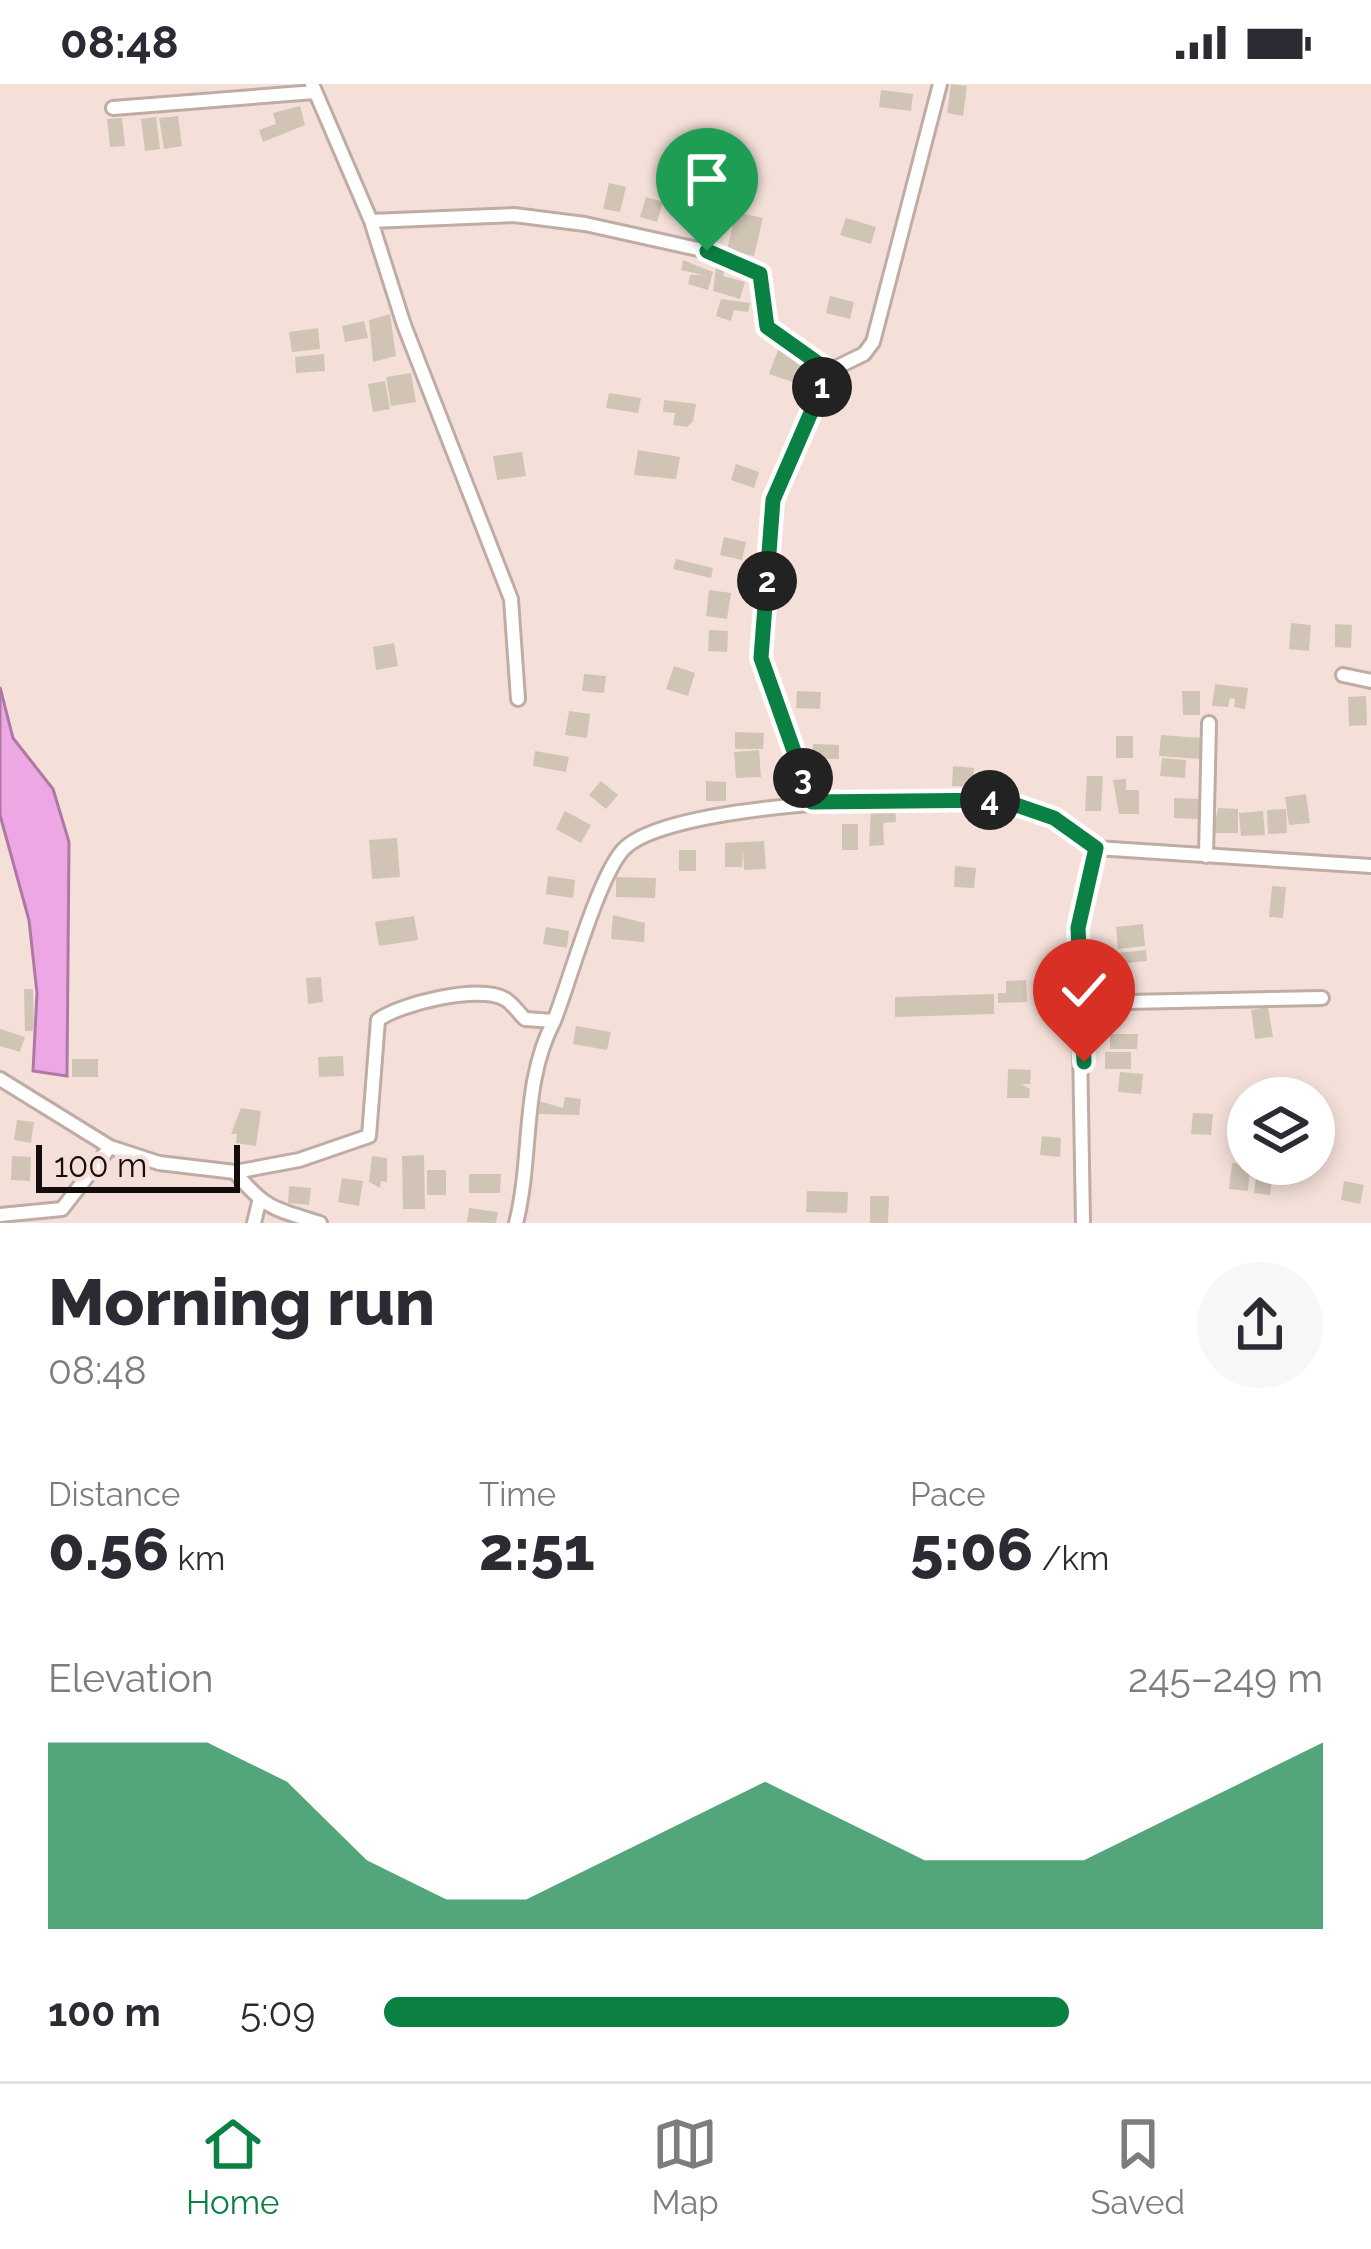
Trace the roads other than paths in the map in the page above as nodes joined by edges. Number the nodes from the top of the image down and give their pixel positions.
1 (940, 84) edge
2 (314, 88) edge
3 (113, 108) dead end
4 (370, 220) junction
5 (829, 371) junction
6 (1343, 675) dead end
7 (1371, 680) edge
8 (518, 699) dead end
9 (1210, 723) dead end
10 (812, 802) junction
11 (1096, 848) junction
12 (1206, 856) junction
13 (1371, 866) edge
14 (1322, 998) dead end
15 (1078, 1003) junction
16 (554, 1021) junction
17 (0, 1079) edge
18 (110, 1148) junction
19 (235, 1172) junction
20 (260, 1202) junction
21 (0, 1215) edge
22 (254, 1223) edge
23 (320, 1223) edge
24 (516, 1223) edge
25 (1083, 1223) edge

1 - 5 street
2 - 3 street
2 - 4 street
4 - 5 street
4 - 8 street
5 - 10 street
6 - 7 street
9 - 12 street
10 - 11 street
10 - 16 street
11 - 12 street
11 - 15 street
12 - 13 street
14 - 15 street
15 - 25 street
16 - 19 street
16 - 24 street
17 - 18 street
18 - 19 street
18 - 21 street
19 - 20 street
20 - 22 street
20 - 23 street

